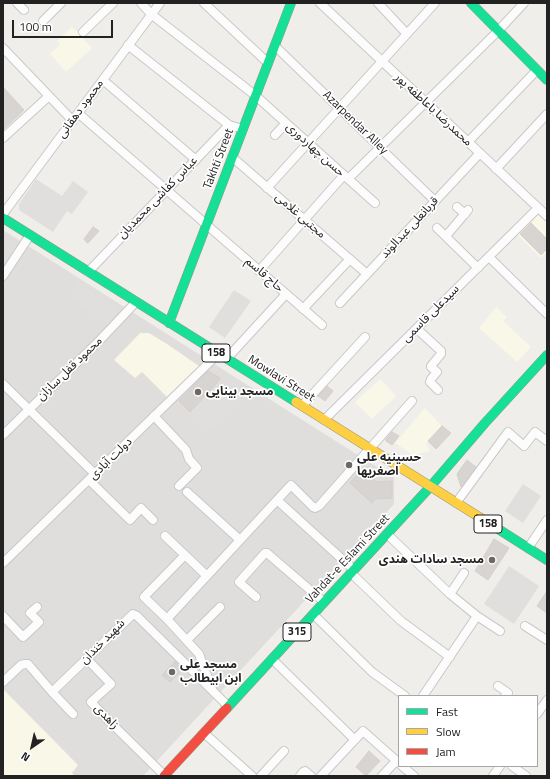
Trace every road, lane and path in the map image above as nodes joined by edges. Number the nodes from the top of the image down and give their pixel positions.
1 (17, 3) edge
2 (61, 3) edge
3 (141, 3) edge
4 (160, 3) edge
5 (204, 3) edge
6 (291, 3) edge
7 (320, 3) edge
8 (378, 3) edge
9 (435, 3) edge
10 (470, 3) edge
11 (524, 3) edge
12 (108, 5) edge
13 (24, 10) dead end
14 (151, 14) junction
15 (43, 20) dead end
16 (498, 31) junction
17 (83, 32) dead end
18 (407, 34) junction
19 (128, 45) junction
20 (275, 46) junction
21 (3, 48) edge
22 (382, 62) junction
23 (268, 63) junction
24 (537, 70) junction
25 (103, 80) junction
26 (547, 80) edge
27 (49, 96) junction
28 (256, 96) junction
29 (426, 103) junction
30 (340, 108) junction
31 (78, 113) junction
32 (547, 114) edge
33 (73, 120) junction
34 (286, 123) junction
35 (229, 125) junction
36 (243, 128) junction
37 (275, 135) dead end
38 (3, 138) edge
39 (468, 142) junction
40 (308, 143) junction
41 (380, 148) junction
42 (480, 153) junction
43 (232, 157) junction
44 (196, 160) junction
45 (496, 169) junction
46 (346, 177) junction
47 (267, 188) junction
48 (166, 190) junction
49 (435, 201) junction
50 (375, 203) dead end
51 (457, 207) dead end
52 (538, 208) junction
53 (3, 214) edge
54 (547, 216) edge
55 (3, 218) edge
56 (304, 220) junction
57 (206, 225) junction
58 (438, 228) dead end
59 (30, 235) junction
60 (446, 236) junction
61 (489, 257) junction
62 (350, 259) junction
63 (478, 268) junction
64 (259, 271) junction
65 (88, 272) junction
66 (367, 274) junction
67 (3, 276) edge
68 (286, 294) junction
69 (136, 302) junction
70 (340, 303) dead end
71 (303, 309) junction
72 (547, 314) edge
73 (169, 323) junction
74 (322, 325) dead end
75 (417, 329) junction
76 (365, 337) dead end
77 (218, 354) junction
78 (231, 354) dead end
79 (547, 355) edge
80 (3, 384) edge
81 (438, 390) dead end
82 (412, 401) dead end
83 (302, 406) junction
84 (28, 409) junction
85 (154, 416) junction
86 (324, 420) junction
87 (3, 435) edge
88 (547, 442) edge
89 (371, 449) junction
90 (92, 477) junction
91 (179, 486) dead end
92 (430, 487) junction
93 (187, 492) dead end
94 (277, 500) junction
95 (456, 503) junction
96 (153, 520) dead end
97 (547, 520) edge
98 (387, 534) junction
99 (165, 536) dead end
100 (240, 540) junction
101 (528, 548) junction
102 (185, 555) junction
103 (547, 560) edge
104 (3, 563) edge
105 (352, 571) junction
106 (464, 573) dead end
107 (207, 576) junction
108 (450, 594) junction
109 (256, 597) dead end
110 (324, 602) junction
111 (37, 607) dead end
112 (220, 607) dead end
113 (313, 614) junction
114 (3, 616) edge
115 (477, 616) junction
116 (167, 619) junction
117 (525, 626) dead end
118 (500, 631) dead end
119 (187, 640) junction
120 (547, 640) edge
121 (450, 657) junction
122 (87, 659) junction
123 (272, 659) junction
124 (3, 682) edge
125 (498, 686) dead end
126 (52, 692) junction
127 (213, 692) junction
128 (404, 695) edge
129 (424, 695) edge
130 (506, 695) edge
131 (547, 700) edge
132 (228, 706) junction
133 (538, 713) edge
134 (73, 714) dead end
135 (204, 733) junction
136 (355, 740) junction
137 (284, 751) dead end
138 (398, 762) edge
139 (398, 764) edge
140 (404, 767) edge
141 (499, 767) edge
142 (513, 767) edge
143 (165, 776) edge
144 (252, 776) edge
145 (261, 776) edge
146 (322, 776) edge
147 (382, 776) edge
148 (414, 776) edge
149 (493, 776) edge
150 (526, 776) edge

1 - 13 street
2 - 15 street
3 - 14 street, حسن چهاردوری
4 - 14 street, محمود دهقانی
5 - 23 street
6 - 20 main road, Takhti Street
7 - 22 street, محمدرضا باعاطفه پور
8 - 18 street
9 - 18 street
10 - 16 main road
11 - 16 street
12 - 17 street
14 - 19 street, محمود دهقانی
14 - 28 street, حسن چهاردوری
16 - 24 main road
16 - 29 street
18 - 22 street
19 - 25 street, محمود دهقانی
19 - 35 street
20 - 23 main road, Takhti Street
20 - 30 street, Azarpendar Alley
21 - 27 street
22 - 29 street, محمدرضا باعاطفه پور
22 - 30 street
23 - 28 main road, Takhti Street
24 - 26 main road
24 - 39 street
25 - 31 street, محمود دهقانی
25 - 44 street
27 - 33 street
27 - 38 street
28 - 34 street, حسن چهاردوری
28 - 36 main road, Takhti Street
29 - 39 street, محمدرضا باعاطفه پور
29 - 41 street
30 - 40 street
30 - 41 street, Azarpendar Alley
31 - 33 street, محمود دهقانی
31 - 48 street, حاج قاسم
32 - 45 street
33 - 53 street, محمود دهقانی
34 - 37 street
34 - 40 street, حسن چهاردوری
35 - 36 street
35 - 44 street, عباس کفاشی محمدیان
36 - 43 main road, Takhti Street
39 - 42 street, محمدرضا باعاطفه پور
40 - 46 street, حسن چهاردوری
40 - 47 street
41 - 46 street
41 - 49 street, Azarpendar Alley
42 - 45 street, محمدرضا باعاطفه پور
42 - 49 street, قربانعلی عبدالوند
43 - 47 street, مجتبی غلامی
43 - 57 main road, Takhti Street
44 - 48 street, عباس کفاشی محمدیان
45 - 52 street, محمدرضا باعاطفه پور
46 - 50 street, حسن چهاردوری
46 - 56 street
47 - 56 street, مجتبی غلامی
48 - 57 street, حاج قاسم
48 - 65 street, عباس کفاشی محمدیان
49 - 66 street, قربانعلی عبدالوند
51 - 60 street
52 - 54 street, محمدرضا باعاطفه پور
52 - 61 street, سیدعلی قاسمی
55 - 59 main road, Mowlavi Street / 158
56 - 62 street, مجتبی غلامی
56 - 64 street
57 - 64 street, حاج قاسم
57 - 73 main road, Takhti Street
58 - 60 street
59 - 65 main road, Mowlavi Street / 158
59 - 67 street
60 - 63 street
61 - 63 street, سیدعلی قاسمی
61 - 72 street
62 - 66 street, مجتبی غلامی
62 - 71 street
63 - 75 street, سیدعلی قاسمی
64 - 68 street, حاج قاسم
65 - 69 main road, Mowlavi Street / 158
66 - 70 street, قربانعلی عبدالوند
68 - 71 street, حاج قاسم
68 - 78 street
69 - 73 main road, Mowlavi Street / 158
69 - 84 street, محمود قفل سازان
71 - 74 street, حاج قاسم
73 - 77 main road, Mowlavi Street / 158
75 - 81 street
75 - 86 street, سیدعلی قاسمی
76 - 83 street
77 - 83 main road, Mowlavi Street / 158
77 - 85 street, دولت آبادی
79 - 92 main road, Vahdat-e Eslami Street / 315
80 - 84 street
82 - 89 street
83 - 86 main road, Mowlavi Street / 158
84 - 87 street, محمود قفل سازان
84 - 90 street
85 - 90 street, دولت آبادی
85 - 91 street
86 - 89 main road, Mowlavi Street / 158
88 - 95 street
89 - 92 main road, Mowlavi Street / 158
89 - 94 street
90 - 96 street
90 - 104 street, دولت آبادی
92 - 95 main road, Mowlavi Street / 158
92 - 98 main road, Vahdat-e Eslami Street / 315
93 - 100 street
94 - 100 street
94 - 105 street
95 - 101 main road, Mowlavi Street / 158
97 - 101 street
98 - 105 main road, Vahdat-e Eslami Street / 315
98 - 108 street
99 - 102 street
100 - 107 street
101 - 103 main road, Mowlavi Street / 158
102 - 107 street
102 - 116 street
105 - 110 main road, Vahdat-e Eslami Street / 315
105 - 121 street
106 - 108 street
107 - 116 street
108 - 115 street
109 - 110 street
110 - 113 main road, Vahdat-e Eslami Street / 315
111 - 114 street
112 - 119 street
113 - 123 main road, Vahdat-e Eslami Street / 315
113 - 128 street
115 - 118 street
115 - 121 street
116 - 119 street
117 - 120 street
119 - 127 street
121 - 129 street
122 - 126 street, شهید خندان
122 - 127 street, شهید خندان
122 - 143 street, زاهدی
123 - 132 main road, Vahdat-e Eslami Street / 315
123 - 136 street
124 - 126 street
125 - 130 street
126 - 134 street
127 - 132 street, شهید خندان
131 - 133 street
132 - 135 main road, Vahdat-e Eslami Street / 315
135 - 143 main road, Vahdat-e Eslami Street / 315
135 - 144 street
136 - 138 street
136 - 146 street
137 - 145 street
139 - 147 street
140 - 148 street
141 - 149 street
142 - 150 street

